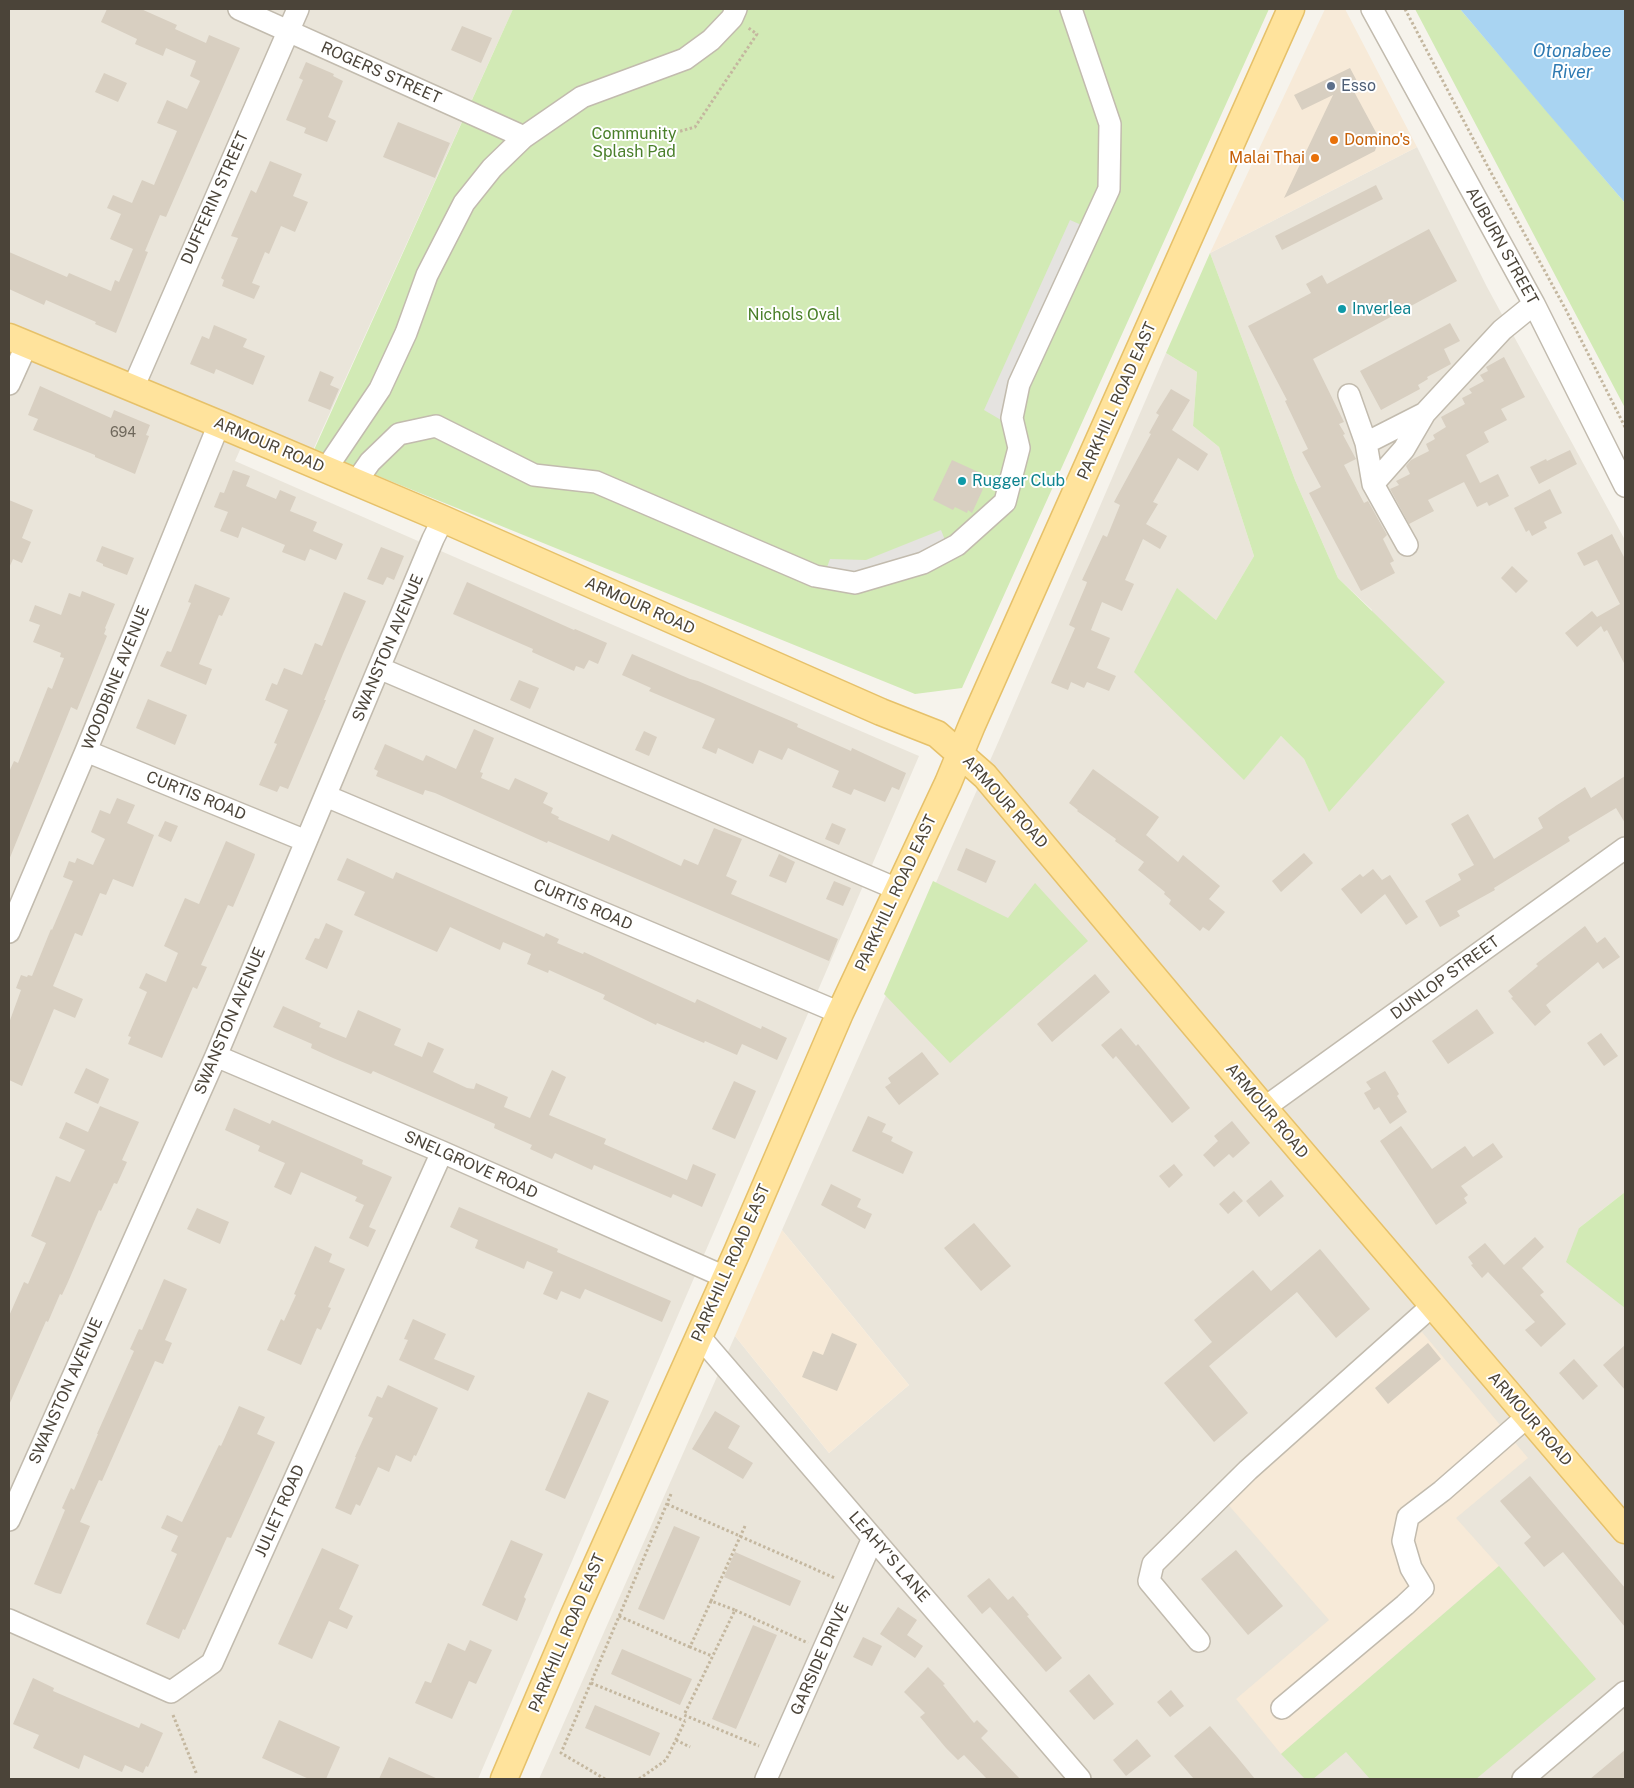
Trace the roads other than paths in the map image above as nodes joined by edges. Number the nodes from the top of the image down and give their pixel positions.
1 (239, 9) edge
2 (298, 9) edge
3 (1071, 9) edge
4 (1291, 9) edge
5 (1372, 9) edge
6 (734, 13) edge
7 (288, 30) junction
8 (524, 137) junction
9 (1534, 304) junction
10 (18, 341) edge
11 (9, 384) edge
12 (133, 388) junction
13 (1349, 395) dead end
14 (1425, 414) junction
15 (219, 424) junction
16 (1366, 442) junction
17 (326, 469) junction
18 (356, 482) junction
19 (1373, 484) junction
20 (1625, 486) edge
21 (443, 519) junction
22 (1407, 544) dead end
23 (379, 668) junction
24 (86, 751) junction
25 (961, 754) junction
26 (326, 796) junction
27 (306, 841) junction
28 (1625, 848) edge
29 (897, 889) junction
30 (9, 932) edge
31 (840, 1013) junction
32 (216, 1056) junction
33 (1264, 1108) junction
34 (442, 1152) junction
35 (725, 1277) junction
36 (1433, 1305) junction
37 (698, 1336) junction
38 (1528, 1416) junction
39 (9, 1520) edge
40 (1623, 1523) edge
41 (873, 1538) junction
42 (9, 1620) edge
43 (1199, 1641) dead end
44 (1625, 1692) edge
45 (1282, 1708) dead end
46 (504, 1779) edge
47 (766, 1779) edge
48 (1080, 1779) edge
49 (1524, 1779) edge

1 - 7 street, ROGERS STREET
2 - 7 street, DUFFERIN STREET
3 - 18 street
4 - 25 main road, PARKHILL ROAD EAST
5 - 9 street, AUBURN STREET
6 - 8 street
7 - 8 street, ROGERS STREET
7 - 12 street, DUFFERIN STREET
8 - 17 street
9 - 14 street
9 - 20 street, AUBURN STREET
10 - 11 street
10 - 12 main road, ARMOUR ROAD
12 - 15 main road, ARMOUR ROAD
13 - 16 street
14 - 16 street
14 - 19 street
15 - 17 main road, ARMOUR ROAD
15 - 24 street, WOODBINE AVENUE
16 - 19 street
17 - 18 main road, ARMOUR ROAD
18 - 21 main road, ARMOUR ROAD
19 - 22 street
21 - 23 street, SWANSTON AVENUE
21 - 25 main road, ARMOUR ROAD
23 - 26 street, SWANSTON AVENUE
23 - 29 street
24 - 27 street, CURTIS ROAD
24 - 30 street, WOODBINE AVENUE
25 - 29 main road, PARKHILL ROAD EAST
25 - 33 main road, ARMOUR ROAD
26 - 27 street, SWANSTON AVENUE
26 - 31 street, CURTIS ROAD
27 - 32 street, SWANSTON AVENUE
28 - 33 street, DUNLOP STREET
29 - 31 main road, PARKHILL ROAD EAST
31 - 35 main road, PARKHILL ROAD EAST
32 - 34 street, SNELGROVE ROAD
32 - 39 street, SWANSTON AVENUE
33 - 36 main road, ARMOUR ROAD
34 - 35 street, SNELGROVE ROAD
34 - 42 street, JULIET ROAD
35 - 37 main road, PARKHILL ROAD EAST
36 - 38 main road, ARMOUR ROAD
36 - 43 street
37 - 41 street, LEAHY'S LANE
37 - 46 main road, PARKHILL ROAD EAST
38 - 40 main road, ARMOUR ROAD
38 - 45 street
41 - 47 street, GARSIDE DRIVE
41 - 48 street, LEAHY'S LANE
44 - 49 street

